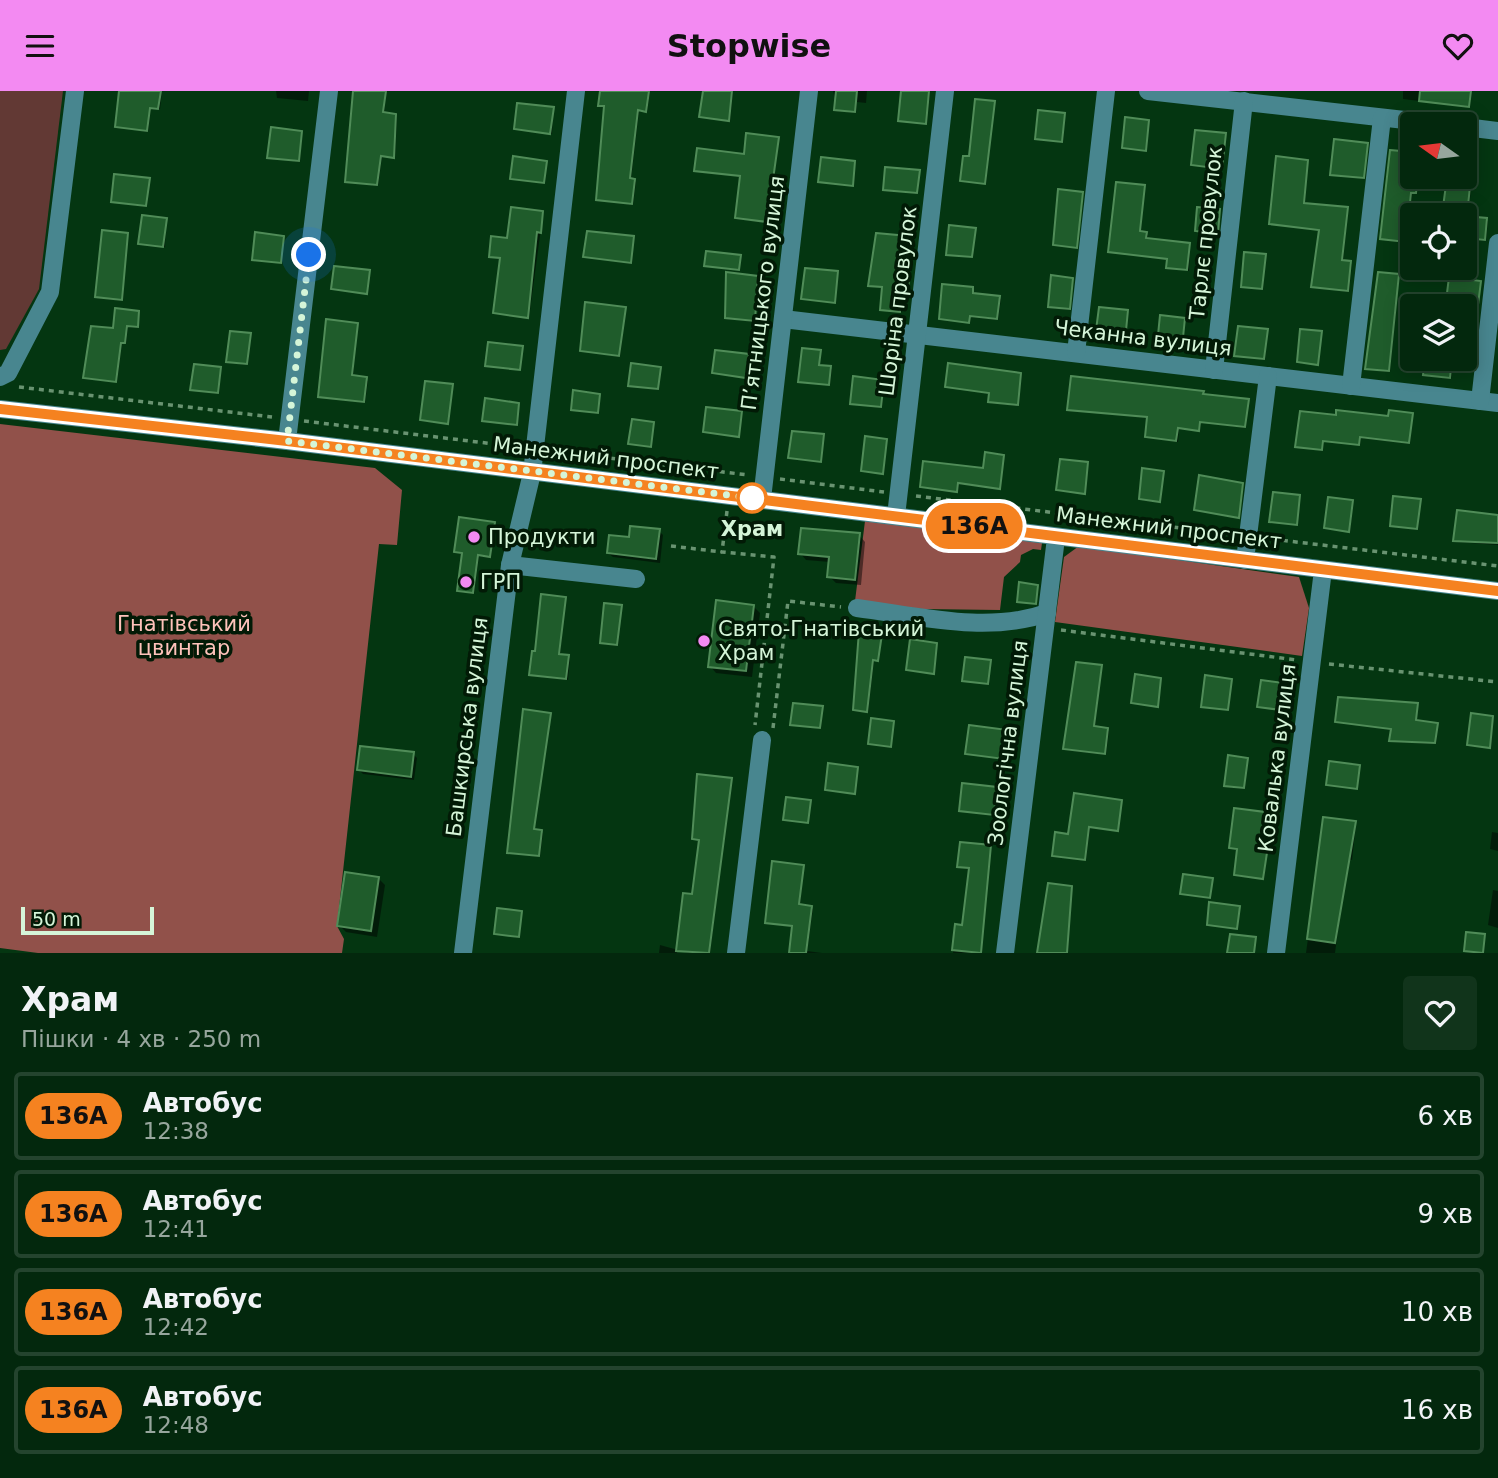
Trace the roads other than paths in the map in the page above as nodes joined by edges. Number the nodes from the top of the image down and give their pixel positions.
1 (75, 91) edge
2 (329, 91) edge
3 (576, 91) edge
4 (809, 91) edge
5 (945, 91) edge
6 (1106, 91) edge
7 (1148, 91) edge
8 (1244, 101) junction
9 (1382, 118) junction
10 (1400, 120) edge
11 (1477, 128) edge
12 (1498, 131) edge
13 (1498, 243) edge
14 (783, 319) junction
15 (917, 335) junction
16 (1076, 353) junction
17 (1214, 370) junction
18 (1268, 376) junction
19 (0, 377) edge
20 (1351, 386) junction
21 (1480, 401) junction
22 (1498, 403) edge
23 (0, 409) edge
24 (287, 441) junction
25 (532, 473) junction
26 (762, 499) junction
27 (897, 516) junction
28 (1056, 538) junction
29 (1245, 560) junction
30 (510, 565) junction
31 (1323, 569) junction
32 (636, 579) dead end
33 (1498, 591) edge
34 (857, 608) road end
35 (1046, 620) junction
36 (762, 740) road end
37 (463, 953) edge
38 (736, 953) edge
39 (1005, 953) edge
40 (1276, 953) edge

1 - 19 street
2 - 24 street
3 - 25 street, Башкирська вулиця
4 - 14 street, П’ятницького вулиця
5 - 15 street, Шоріна провулок
6 - 16 street
7 - 8 street
8 - 9 street
8 - 17 street, Тарлє провулок
9 - 10 street
9 - 20 street
11 - 12 street
13 - 21 street
14 - 15 street, Чеканна вулиця
14 - 26 street, П’ятницького вулиця
15 - 16 street, Чеканна вулиця
15 - 27 street, Шоріна провулок
16 - 17 street, Чеканна вулиця
17 - 18 street, Чеканна вулиця
18 - 20 street, Чеканна вулиця
18 - 29 street
20 - 21 street, Чеканна вулиця
21 - 22 street, Чеканна вулиця
23 - 24 street, Манежний проспект
24 - 25 street, Манежний проспект
25 - 26 street, Манежний проспект
25 - 30 street, Башкирська вулиця
26 - 27 street, Манежний проспект
27 - 28 street, Манежний проспект
28 - 29 street, Манежний проспект
28 - 35 street, Зоологічна вулиця
29 - 31 street, Манежний проспект
30 - 32 street
30 - 37 street, Башкирська вулиця
31 - 33 street, Манежний проспект
31 - 40 street, Ковалька вулиця
34 - 35 street
35 - 39 street, Зоологічна вулиця
36 - 38 street

